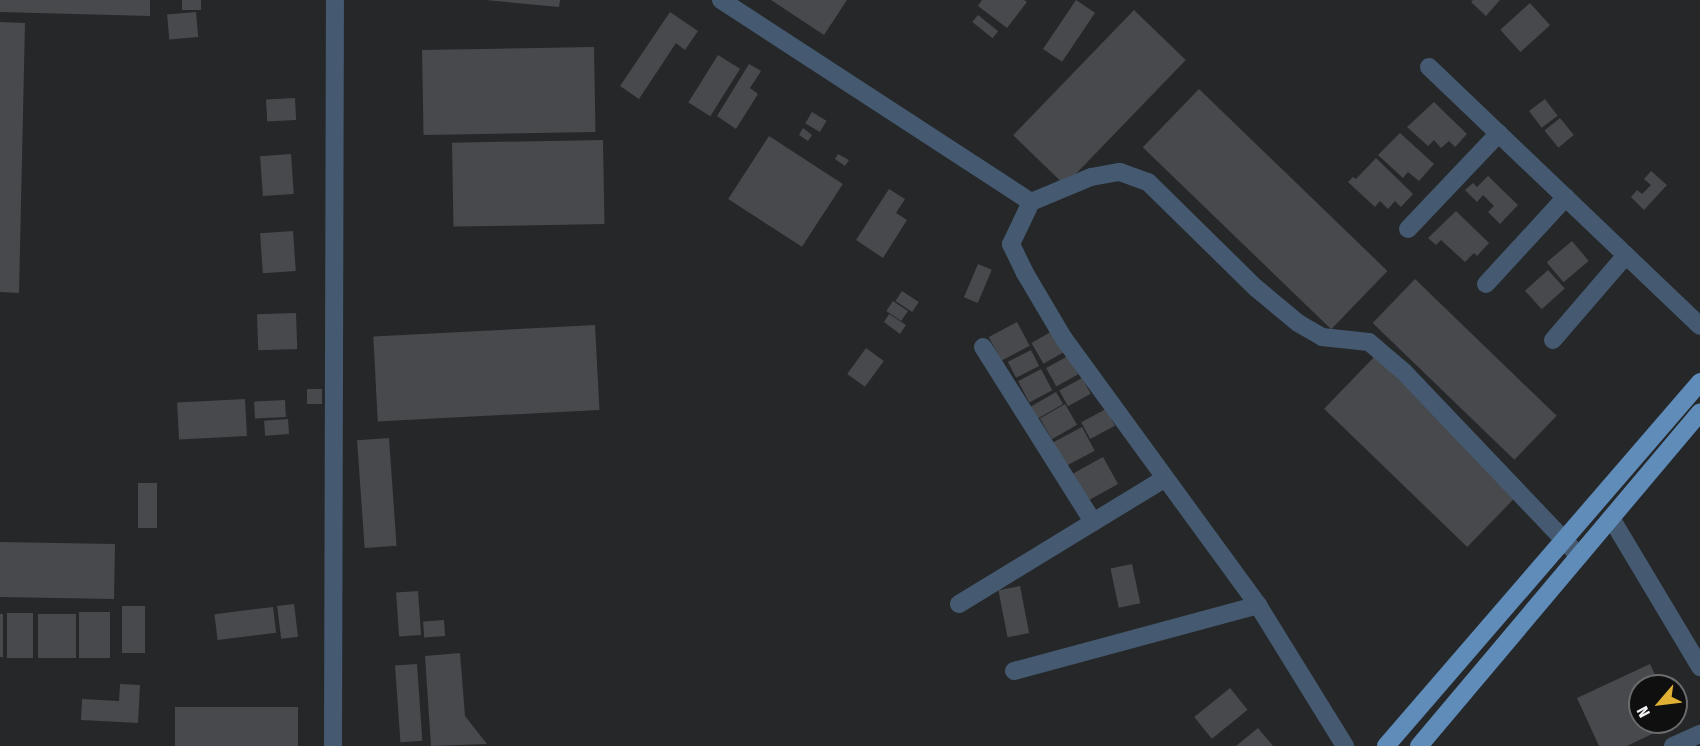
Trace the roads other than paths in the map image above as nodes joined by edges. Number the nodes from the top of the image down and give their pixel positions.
1 (335, 0) edge
2 (721, 0) edge
3 (1429, 67) dead end
4 (1499, 133) junction
5 (1566, 197) junction
6 (1031, 202) junction
7 (1408, 229) dead end
8 (1626, 255) junction
9 (1486, 284) dead end
10 (1700, 326) edge
11 (1553, 340) dead end
12 (983, 347) dead end
13 (1700, 382) edge
14 (1700, 412) edge
15 (1164, 479) junction
16 (1611, 518) junction
17 (1093, 522) junction
18 (1563, 540) junction
19 (1579, 556) junction
20 (959, 604) dead end
21 (1258, 605) junction
22 (1700, 667) edge
23 (1014, 671) dead end
24 (1700, 734) edge
25 (333, 746) edge
26 (1345, 746) edge
27 (1386, 746) edge
28 (1419, 746) edge
29 (1673, 746) edge

1 - 25 street
2 - 6 street
3 - 4 street
4 - 5 street
4 - 7 street
5 - 8 street
5 - 9 street
6 - 15 street
6 - 18 street
8 - 10 street
8 - 11 street
12 - 17 street
13 - 18 main road
14 - 16 main road
15 - 17 street
15 - 21 street
16 - 19 main road
16 - 22 street
17 - 20 street
18 - 19 street
18 - 27 main road
19 - 28 main road
21 - 23 street
21 - 26 street
24 - 29 street

